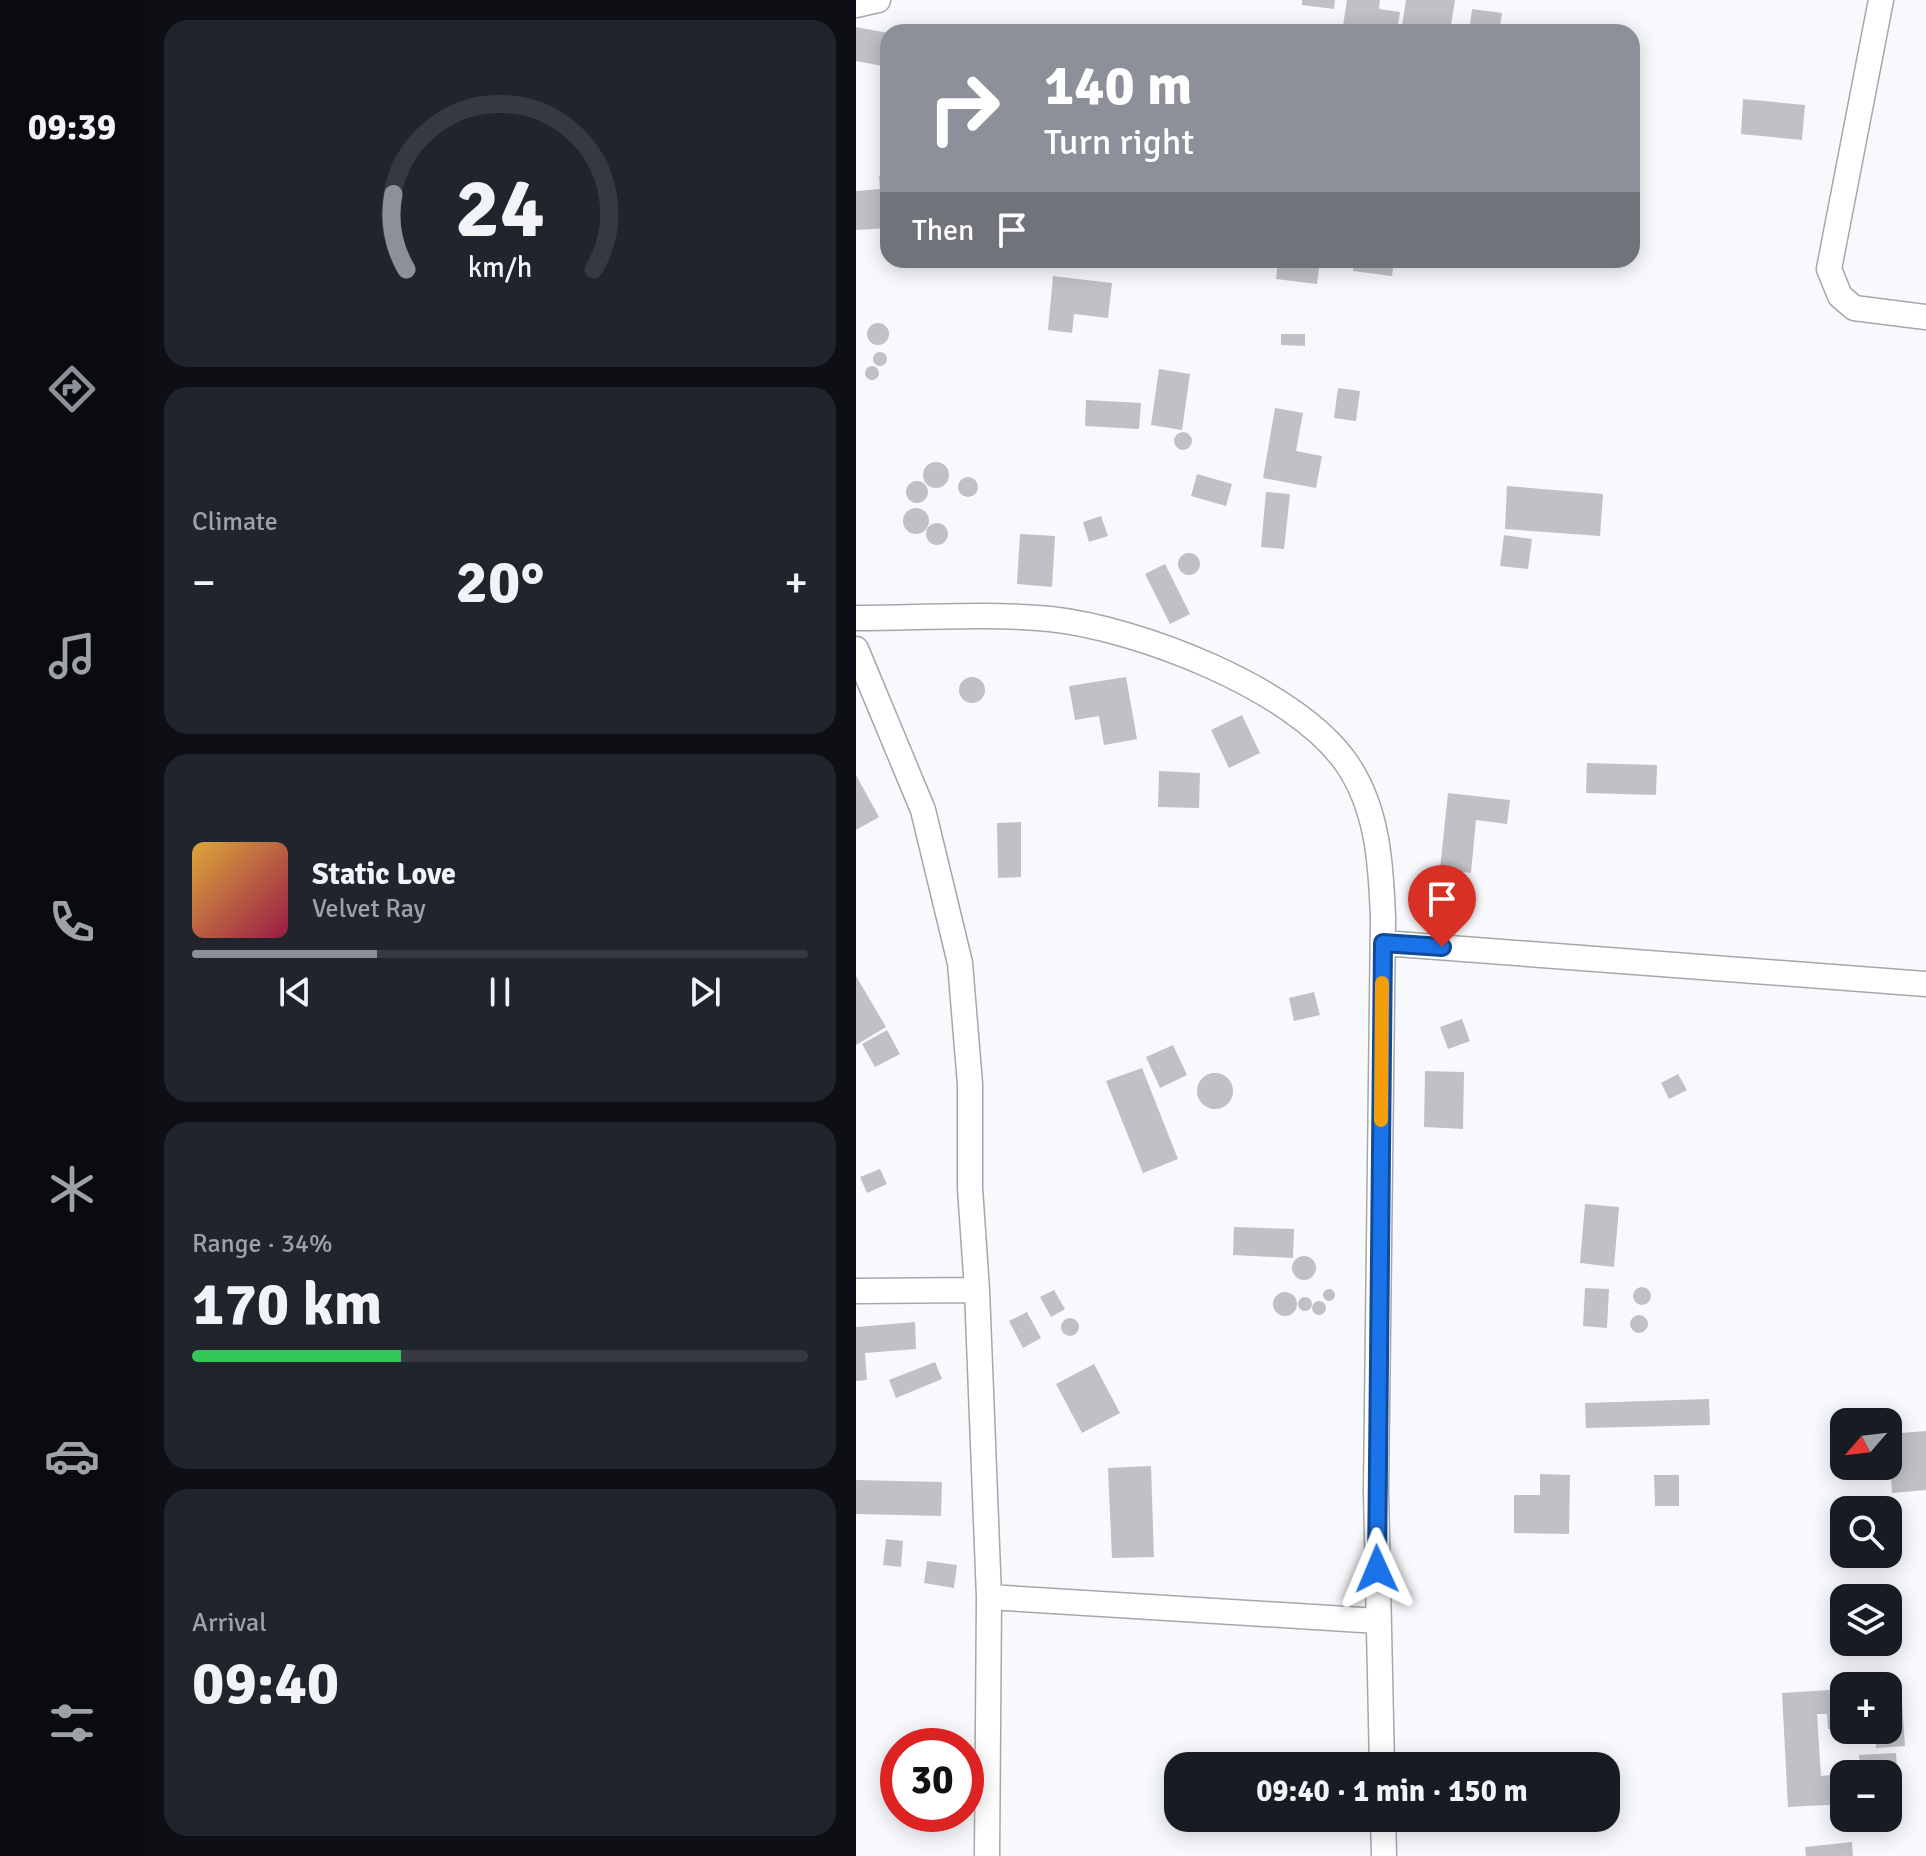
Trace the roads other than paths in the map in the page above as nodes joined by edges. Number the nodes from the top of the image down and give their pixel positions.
1 (878, 0) edge
2 (1881, 0) edge
3 (856, 5) edge
4 (1926, 317) edge
5 (856, 618) edge
6 (856, 649) edge
7 (1383, 943) junction
8 (1926, 984) edge
9 (977, 1290) junction
10 (856, 1291) edge
11 (989, 1597) junction
12 (1378, 1621) junction
13 (1382, 1752) edge
14 (1383, 1832) edge
15 (987, 1856) edge
16 (1384, 1856) edge

1 - 3 street
2 - 4 street
5 - 7 street
6 - 9 street
7 - 8 street
7 - 12 street
9 - 10 street
9 - 11 street
11 - 12 street
11 - 15 street
12 - 13 street
14 - 16 street

